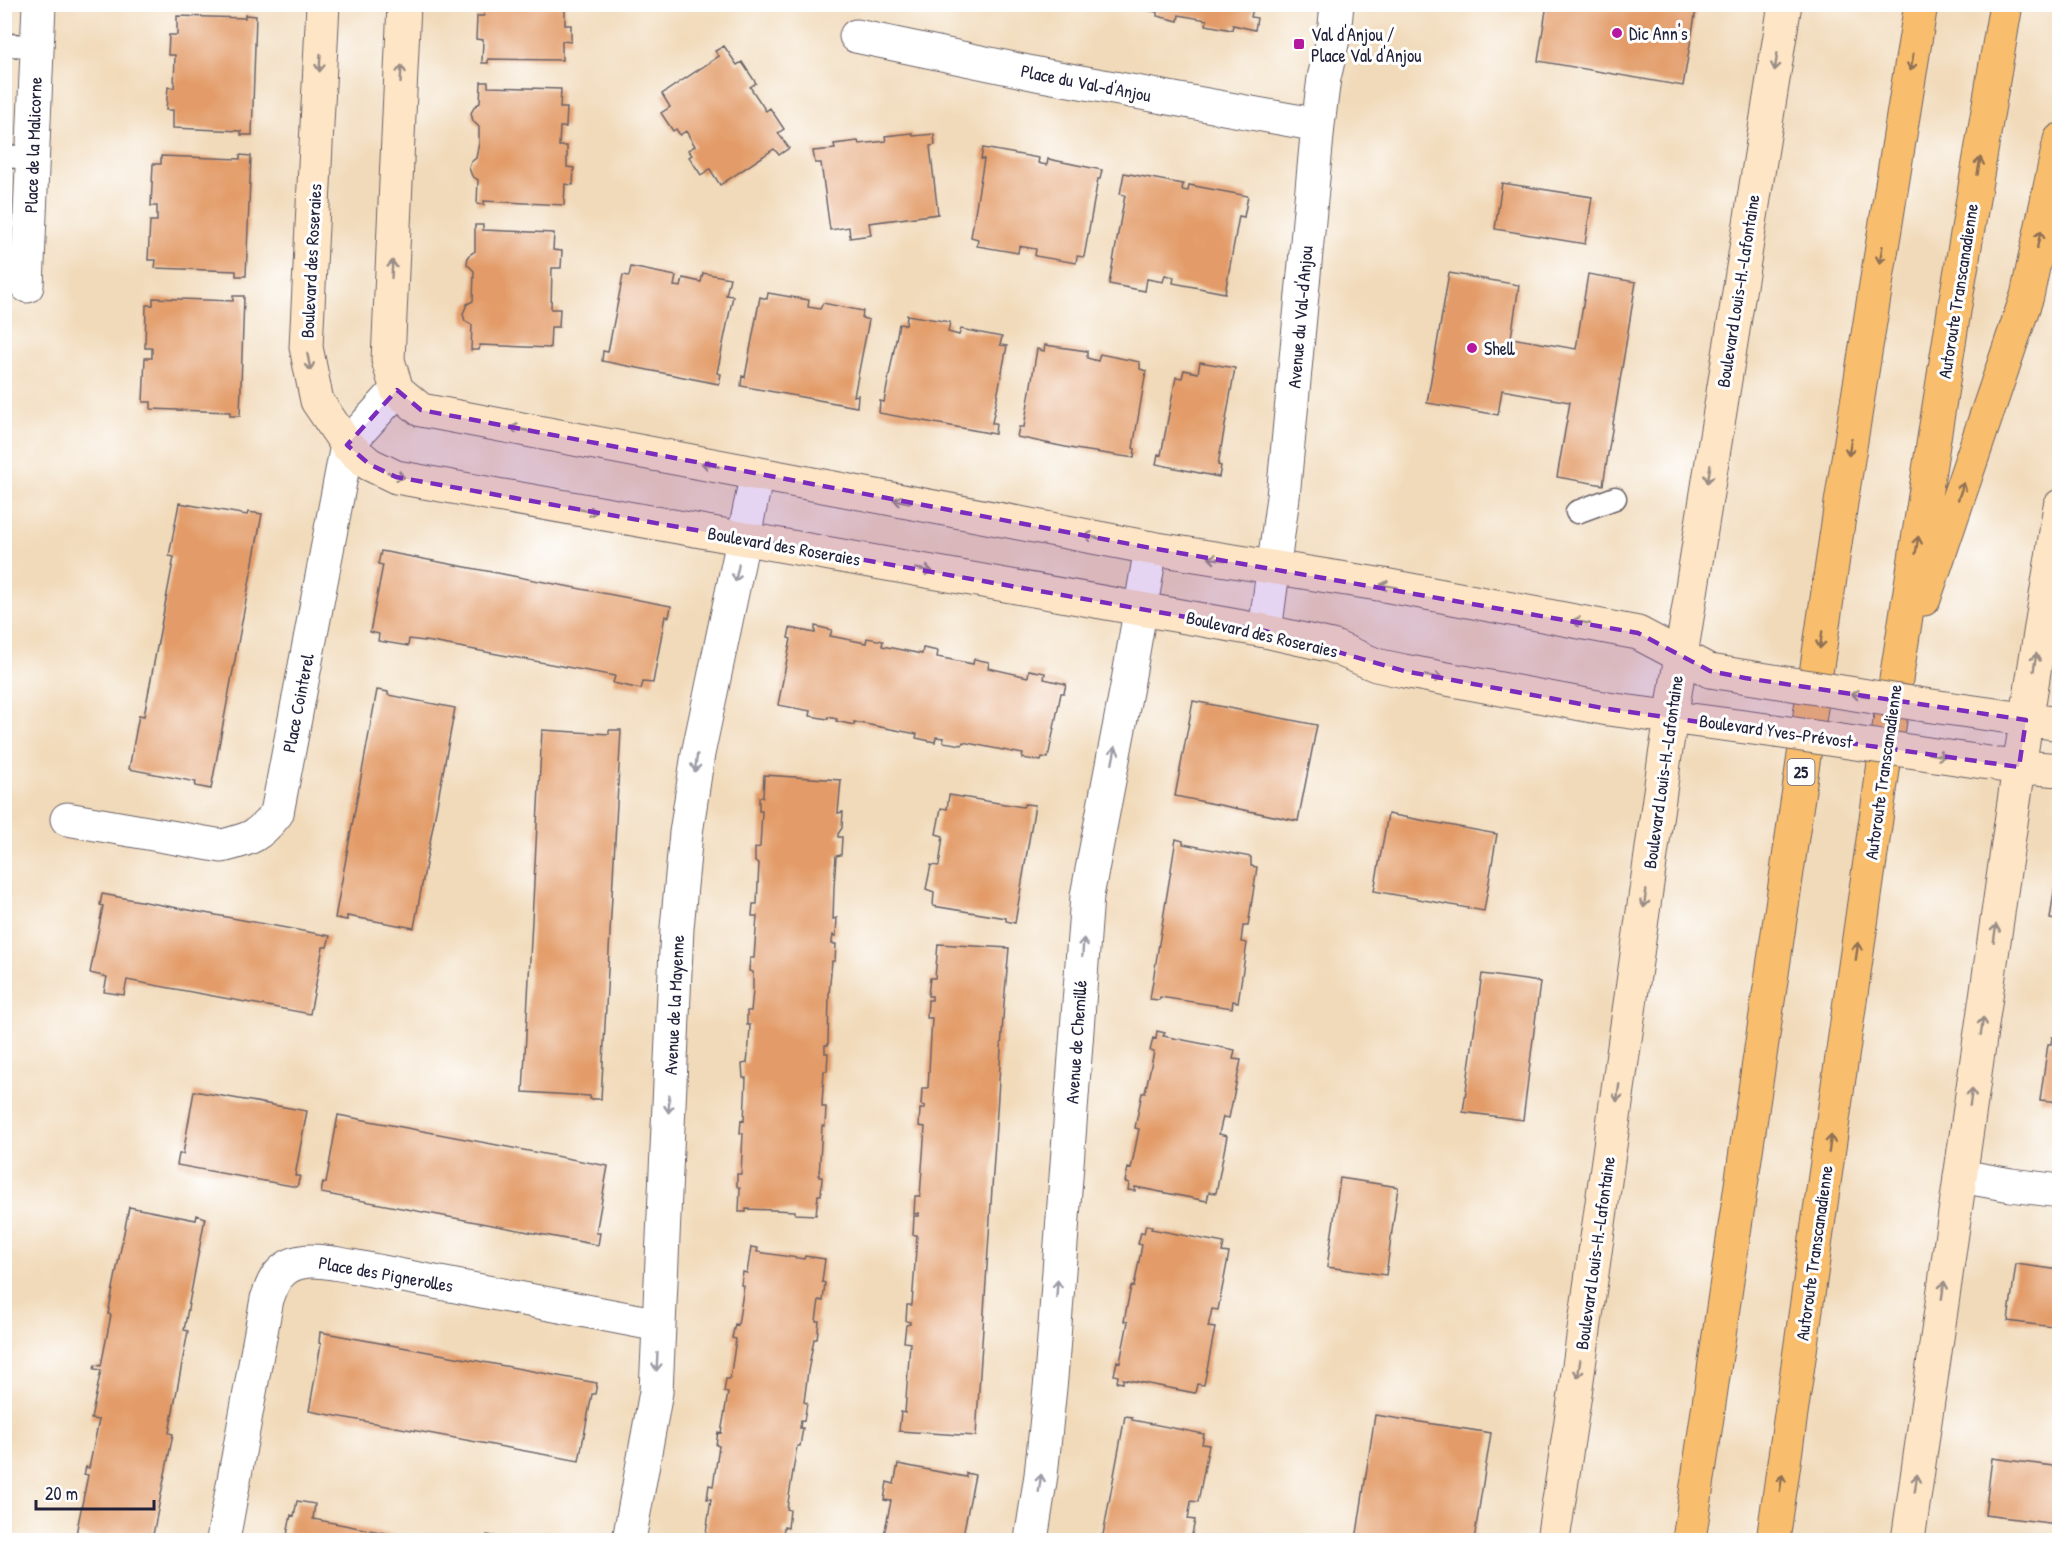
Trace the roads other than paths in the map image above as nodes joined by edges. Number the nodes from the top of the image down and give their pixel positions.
1 (39, 4) edge
2 (323, 4) edge
3 (404, 4) edge
4 (1337, 4) edge
5 (1785, 4) edge
6 (1921, 4) edge
7 (2006, 4) edge
8 (856, 36) dead end
9 (4, 45) edge
10 (37, 46) junction
11 (1318, 125) junction
12 (2060, 140) edge
13 (18, 157) edge
14 (27, 286) dead end
15 (396, 390) junction
16 (347, 445) junction
17 (757, 474) junction
18 (1615, 498) dead end
19 (2060, 506) edge
20 (1577, 512) dead end
21 (744, 539) junction
22 (1151, 548) junction
23 (1274, 568) junction
24 (1140, 608) junction
25 (1265, 631) junction
26 (1680, 656) junction
27 (1895, 686) junction
28 (1671, 717) junction
29 (2011, 718) junction
30 (2060, 724) edge
31 (2004, 765) junction
32 (2060, 770) edge
33 (67, 819) dead end
34 (1960, 1176) junction
35 (2060, 1191) edge
36 (659, 1325) junction
37 (223, 1540) edge
38 (629, 1540) edge
39 (1031, 1540) edge
40 (1552, 1540) edge
41 (1689, 1540) edge
42 (1773, 1540) edge
43 (1908, 1540) edge

1 - 10 street, Place de la Malicorne
2 -> 16 street, Boulevard des Roseraies
15 -> 3 street
4 - 11 street, Avenue du Val-d'Anjou
5 -> 26 street, Boulevard Louis-H.-Lafontaine
6 -> 41 highway, 25
27 -> 7 highway, Autoroute Transcanadienne
8 - 11 street, Place du Val-d'Anjou
9 - 10 lane
10 - 13 street, Place de la Malicorne
11 - 23 street, Avenue du Val-d'Anjou
27 -> 12 highway
13 - 14 street, Place de la Malicorne
15 - 16 street
17 -> 15 street
16 -> 21 street, Boulevard des Roseraies
16 - 33 street, Place Cointerel
17 - 21 street, Avenue de la Mayenne
22 -> 17 street
18 - 20 lane
29 -> 19 street
21 -> 24 street, Boulevard des Roseraies
21 -> 36 street, Avenue de la Mayenne
23 -> 22 street
22 - 24 street, Avenue de Chemillé
23 - 25 street, Avenue du Val-d'Anjou
26 -> 23 street
24 - 25 street, Boulevard des Roseraies
39 -> 24 street, Avenue de Chemillé
25 -> 28 street, Boulevard des Roseraies
26 - 28 street, Boulevard Louis-H.-Lafontaine
29 -> 26 street, bridge
42 -> 27 highway, Autoroute Transcanadienne
28 -> 31 street, Boulevard Yves-Prévost, bridge
28 -> 40 street, Boulevard Louis-H.-Lafontaine
29 - 30 street
29 - 31 street
31 - 32 street, Boulevard Yves-Prévost
34 -> 31 street
34 - 35 street
43 -> 34 street
36 - 37 street, Place des Pignerolles
36 -> 38 street, Avenue de la Mayenne

